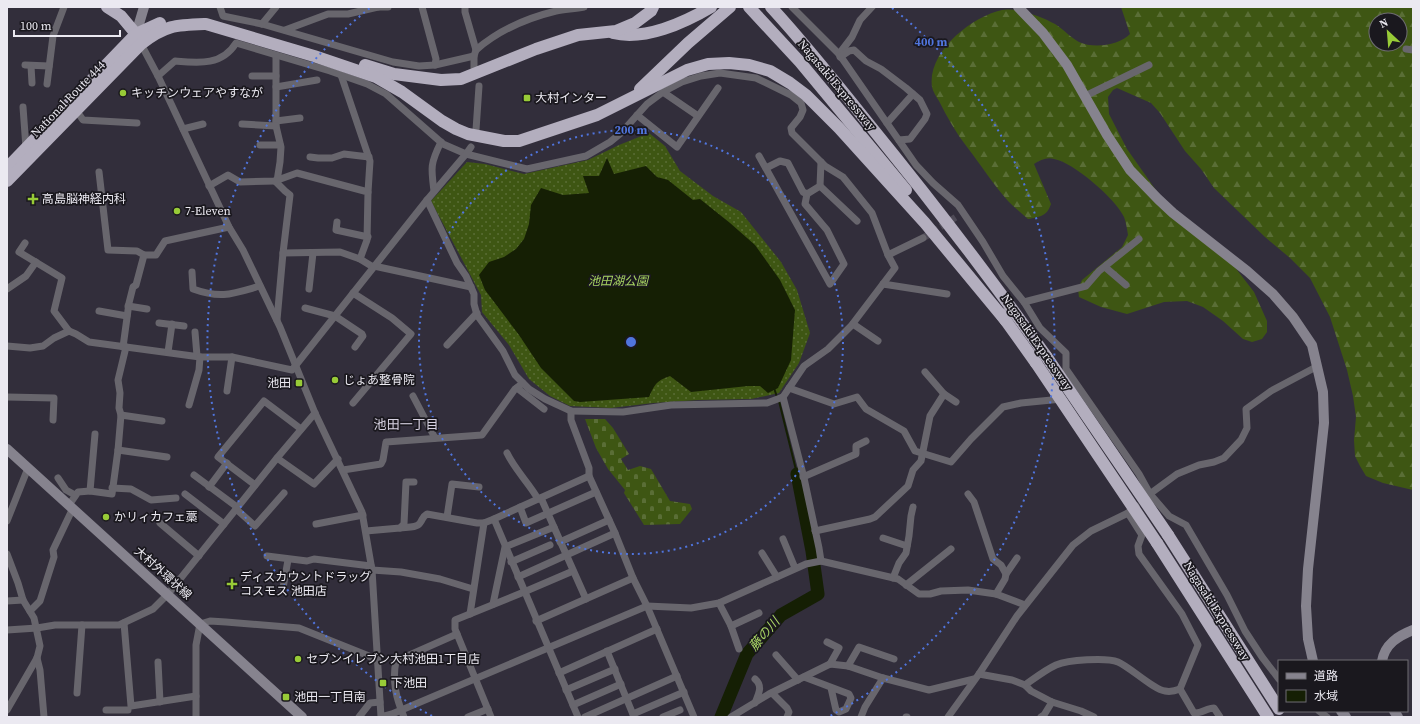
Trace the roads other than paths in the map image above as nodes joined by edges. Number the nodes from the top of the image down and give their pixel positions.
1 (64, 7) edge
2 (107, 7) edge
3 (144, 7) edge
4 (220, 7) edge
5 (276, 7) edge
6 (378, 7) edge
7 (388, 7) edge
8 (422, 7) edge
9 (465, 7) edge
10 (584, 7) edge
11 (653, 7) edge
12 (711, 7) edge
13 (730, 7) edge
14 (771, 7) edge
15 (792, 7) edge
16 (872, 7) edge
17 (1018, 7) edge
18 (750, 8) edge
19 (262, 24) junction
20 (285, 30) junction
21 (606, 31) junction
22 (139, 39) junction
23 (475, 53) junction
24 (840, 55) junction
25 (276, 56) junction
26 (435, 65) junction
27 (1149, 65) dead end
28 (49, 66) junction
29 (474, 68) dead end
30 (342, 75) junction
31 (158, 76) junction
32 (252, 76) dead end
33 (276, 76) junction
34 (317, 80) dead end
35 (32, 83) dead end
36 (47, 84) dead end
37 (479, 86) dead end
38 (276, 87) junction
39 (718, 88) dead end
40 (663, 92) junction
41 (913, 94) junction
42 (1085, 96) junction
43 (631, 98) junction
44 (23, 107) dead end
45 (76, 110) junction
46 (637, 115) junction
47 (698, 116) junction
48 (300, 118) dead end
49 (137, 123) dead end
50 (276, 123) junction
51 (887, 123) junction
52 (203, 124) dead end
53 (242, 124) dead end
54 (183, 129) junction
55 (476, 130) dead end
56 (899, 140) junction
57 (441, 142) junction
58 (260, 145) dead end
59 (280, 145) junction
60 (471, 147) dead end
61 (26, 148) junction
62 (466, 154) junction
63 (759, 156) dead end
64 (310, 157) dead end
65 (369, 157) junction
66 (821, 162) junction
67 (7, 168) edge
68 (766, 168) junction
69 (99, 172) dead end
70 (7, 181) edge
71 (276, 181) junction
72 (209, 186) junction
73 (820, 186) junction
74 (434, 191) junction
75 (368, 192) junction
76 (807, 194) junction
77 (426, 200) junction
78 (963, 212) junction
79 (956, 217) tunnel mouth
80 (857, 221) dead end
81 (337, 222) dead end
82 (229, 227) junction
83 (368, 237) junction
84 (923, 238) tunnel mouth
85 (1139, 239) dead end
86 (25, 243) dead end
87 (283, 253) junction
88 (313, 253) junction
89 (144, 255) junction
90 (888, 255) junction
91 (360, 259) junction
92 (36, 262) junction
93 (374, 267) junction
94 (1105, 267) junction
95 (192, 272) dead end
96 (883, 284) junction
97 (1126, 285) dead end
98 (260, 286) junction
99 (471, 286) junction
100 (310, 289) dead end
101 (7, 290) edge
102 (353, 293) junction
103 (947, 294) dead end
104 (1024, 302) junction
105 (128, 306) junction
106 (305, 308) dead end
107 (147, 309) dead end
108 (99, 311) dead end
109 (477, 313) junction
110 (127, 316) junction
111 (335, 316) junction
112 (277, 321) junction
113 (1006, 321) junction
114 (159, 323) dead end
115 (172, 324) junction
116 (853, 324) junction
117 (184, 326) dead end
118 (68, 331) junction
119 (195, 332) dead end
120 (878, 341) dead end
121 (447, 345) dead end
122 (7, 346) edge
123 (124, 347) junction
124 (355, 347) dead end
125 (168, 352) junction
126 (199, 357) junction
127 (232, 357) junction
128 (296, 366) junction
129 (1316, 367) junction
130 (925, 372) dead end
131 (523, 383) junction
132 (517, 388) junction
133 (790, 388) junction
134 (227, 392) dead end
135 (944, 394) junction
136 (414, 396) dead end
137 (1086, 396) junction
138 (7, 397) edge
139 (779, 399) junction
140 (956, 402) dead end
141 (353, 403) dead end
142 (189, 405) dead end
143 (544, 409) dead end
144 (571, 411) junction
145 (316, 413) junction
146 (121, 415) junction
147 (53, 420) dead end
148 (162, 421) dead end
149 (301, 429) junction
150 (95, 434) dead end
151 (435, 438) junction
152 (866, 441) dead end
153 (7, 449) edge
154 (118, 450) junction
155 (508, 453) dead end
156 (922, 453) junction
157 (167, 457) dead end
158 (277, 458) junction
159 (338, 460) junction
160 (227, 463) junction
161 (28, 468) junction
162 (343, 470) junction
163 (194, 475) dead end
164 (589, 476) junction
165 (803, 477) junction
166 (58, 478) dead end
167 (406, 482) dead end
168 (255, 485) junction
169 (209, 487) junction
170 (479, 487) dead end
171 (112, 488) junction
172 (90, 492) junction
173 (596, 492) junction
174 (185, 494) dead end
175 (284, 494) dead end
176 (968, 494) dead end
177 (1150, 494) junction
178 (75, 495) junction
179 (176, 498) dead end
180 (540, 498) junction
181 (71, 507) junction
182 (520, 507) junction
183 (913, 507) dead end
184 (236, 508) junction
185 (548, 513) junction
186 (1128, 513) junction
187 (363, 515) junction
188 (447, 517) junction
189 (494, 519) junction
190 (610, 520) junction
191 (7, 521) edge
192 (160, 523) dead end
193 (484, 523) junction
194 (224, 524) junction
195 (316, 524) dead end
196 (554, 527) junction
197 (400, 528) junction
198 (366, 531) junction
199 (816, 531) junction
200 (615, 533) junction
201 (883, 538) dead end
202 (783, 539) dead end
203 (560, 542) junction
204 (550, 545) dead end
205 (907, 546) junction
206 (505, 548) junction
207 (951, 549) dead end
208 (762, 553) dead end
209 (7, 554) edge
210 (566, 555) junction
211 (198, 556) junction
212 (267, 556) dead end
213 (1017, 558) dead end
214 (288, 560) junction
215 (511, 562) junction
216 (819, 562) junction
217 (372, 568) junction
218 (795, 568) junction
219 (573, 571) junction
220 (1006, 574) junction
221 (518, 577) junction
222 (777, 577) junction
223 (633, 578) junction
224 (893, 578) junction
225 (906, 585) junction
226 (284, 588) dead end
227 (473, 589) junction
228 (524, 592) junction
229 (168, 594) junction
230 (996, 594) junction
231 (23, 600) junction
232 (586, 600) junction
233 (7, 601) edge
234 (719, 603) junction
235 (493, 604) junction
236 (1025, 605) junction
237 (647, 606) junction
238 (30, 611) junction
239 (759, 613) dead end
240 (470, 614) junction
241 (536, 621) junction
242 (124, 624) junction
243 (200, 624) junction
244 (82, 625) junction
245 (731, 626) junction
246 (37, 628) junction
247 (656, 629) junction
248 (7, 630) edge
249 (1413, 630) edge
250 (457, 634) junction
251 (826, 642) dead end
252 (549, 649) junction
253 (739, 649) dead end
254 (607, 651) junction
255 (776, 655) dead end
256 (37, 658) junction
257 (894, 659) dead end
258 (1313, 660) edge
259 (1382, 660) edge
260 (377, 661) junction
261 (158, 662) dead end
262 (830, 664) junction
263 (848, 666) junction
264 (615, 670) junction
265 (559, 673) junction
266 (677, 676) junction
267 (976, 677) junction
268 (1278, 677) edge
269 (475, 678) junction
270 (801, 678) junction
271 (883, 678) junction
272 (755, 679) dead end
273 (621, 684) junction
274 (1025, 685) junction
275 (831, 688) dead end
276 (1180, 689) junction
277 (566, 690) junction
278 (684, 692) junction
279 (77, 693) dead end
280 (772, 693) junction
281 (196, 696) junction
282 (627, 699) junction
283 (160, 702) junction
284 (380, 702) junction
285 (756, 702) junction
286 (1052, 702) junction
287 (573, 704) junction
288 (1278, 707) edge
289 (488, 709) junction
290 (7, 710) edge
291 (106, 710) dead end
292 (680, 710) dead end
293 (129, 711) edge
294 (403, 714) edge
295 (634, 716) edge
296 (44, 717) edge
297 (196, 717) edge
298 (302, 717) edge
299 (359, 717) edge
300 (468, 717) edge
301 (491, 717) edge
302 (578, 717) edge
303 (585, 717) edge
304 (663, 717) edge
305 (694, 717) edge
306 (731, 717) edge
307 (787, 717) edge
308 (861, 717) edge
309 (948, 717) edge
310 (1042, 717) edge
311 (1094, 717) edge
312 (1220, 717) edge
313 (1268, 717) edge

1 - 28 street
2 - 22 highway
3 - 22 street
4 - 19 street
5 - 19 street
6 - 7 street
6 - 20 street
8 - 26 street
9 - 23 street
10 - 23 street
11 - 21 highway
12 - 21 highway
13 - 43 highway
14 - 288 highway, Nagasaki Expressway, bridge
15 - 24 street
16 - 24 street
17 - 42 street
18 - 113 highway, Nagasaki Expressway
19 - 20 street
20 - 26 street
21 - 22 highway
22 - 31 street
22 - 43 highway
22 - 45 highway, National Route 444
22 - 61 highway, National Route 444
23 - 26 street
23 - 29 street
24 - 41 street
24 - 51 street
25 - 30 street
25 - 31 street
25 - 33 street
27 - 42 street
28 - 35 street
28 - 36 street
30 - 57 street
30 - 65 street
31 - 54 street
32 - 33 street
33 - 38 street
34 - 38 street
37 - 55 street
38 - 50 street
39 - 47 street
40 - 46 street
40 - 47 street
40 - 66 street
41 - 51 street
41 - 56 street
42 - 129 street
43 - 113 highway
44 - 61 street
45 - 49 street
45 - 70 highway, National Route 444
46 - 47 street
46 - 62 street
48 - 50 street
50 - 53 street
50 - 59 street
51 - 56 street
52 - 54 street
54 - 72 street
56 - 78 street
57 - 62 street
57 - 74 street
58 - 59 street
59 - 71 street
60 - 62 street
61 - 67 highway, National Route 444
62 - 74 street
63 - 68 street
64 - 65 street
65 - 75 street
66 - 73 street
66 - 90 street
68 - 76 street
68 - 76 street
69 - 89 street
71 - 72 street
71 - 75 street
71 - 87 street
72 - 82 street
73 - 76 street
73 - 80 street
74 - 77 street
75 - 83 street
77 - 93 street
77 - 99 street
78 - 79 street
78 - 104 street
81 - 83 street
82 - 89 street
82 - 98 street
83 - 91 street
84 - 90 street
85 - 94 street
86 - 92 street
87 - 88 street
87 - 112 street
88 - 91 street
88 - 100 street
89 - 105 street
90 - 96 street
91 - 93 street
92 - 101 street
92 - 118 street
93 - 99 street
93 - 102 street
94 - 97 street
94 - 104 street
95 - 98 street
96 - 103 street
96 - 116 street
98 - 112 street
99 - 109 street
102 - 111 street
102 - 141 street
104 - 137 street
105 - 107 street
105 - 110 street
106 - 111 street
108 - 110 street
109 - 121 street
109 - 131 street
110 - 123 street
111 - 124 street
111 - 128 street
112 - 128 street
113 - 313 highway, Nagasaki Expressway, bridge
114 - 115 street
115 - 117 street
115 - 125 street
116 - 120 street
116 - 133 street
118 - 122 street
118 - 123 street
119 - 126 street
123 - 125 street
123 - 146 street
125 - 126 street
126 - 127 street
126 - 142 street
127 - 128 street
127 - 134 street
128 - 145 street
129 - 177 street
129 - 258 street
130 - 135 street
131 - 132 street
131 - 144 street
132 - 143 street
132 - 151 street
133 - 139 street
133 - 156 street
135 - 140 street
135 - 156 street
136 - 151 street
137 - 156 street
137 - 177 street
138 - 147 street
139 - 144 street
139 - 165 street
144 - 164 street
145 - 149 street
145 - 159 street
146 - 148 street
146 - 154 street
149 - 158 street
149 - 160 street
150 - 172 street
151 - 162 street
152 - 165 street
153 - 161 street, 大村外環状線
154 - 157 street
154 - 171 street
155 - 180 street
156 - 199 street
158 - 159 street
158 - 168 street
159 - 162 street
160 - 168 street
160 - 169 street
161 - 181 street, 大村外環状線
161 - 191 street
162 - 187 street
163 - 169 street
164 - 173 street
164 - 180 street
165 - 199 street
166 - 178 street
167 - 197 street
168 - 184 street
169 - 184 street
170 - 188 street
171 - 172 street
171 - 179 street
172 - 178 street
173 - 185 street
173 - 190 street
174 - 194 street
175 - 184 street
176 - 220 street
177 - 186 street
177 - 268 street
178 - 181 street
180 - 182 street
180 - 185 street
181 - 229 street, 大村外環状線
181 - 238 street
182 - 185 street
182 - 189 street
183 - 205 street
184 - 194 street
185 - 196 street
186 - 236 street
186 - 276 street
187 - 195 street
187 - 198 street
188 - 193 street
188 - 197 street
189 - 193 street
189 - 206 street
190 - 200 street
190 - 203 street
192 - 211 street
193 - 227 street
194 - 211 street
196 - 203 street
196 - 206 street
197 - 198 street
198 - 217 street
199 - 216 street
200 - 210 street
200 - 223 street
201 - 205 street
202 - 218 street
203 - 210 street
204 - 215 street
205 - 224 street
206 - 215 street
206 - 235 street
207 - 225 street
208 - 222 street
209 - 231 street
210 - 219 street
210 - 221 street
211 - 229 street
212 - 214 street
213 - 220 street
214 - 217 street
214 - 226 street
215 - 221 street
216 - 218 street
216 - 224 street
217 - 227 street
217 - 260 street
218 - 222 street
219 - 228 street
219 - 232 street
220 - 230 street
221 - 228 street
222 - 234 street
223 - 232 street
223 - 237 street
224 - 225 street
225 - 230 street
227 - 240 street
228 - 235 street
228 - 241 street
229 - 242 street
229 - 243 street, 大村外環状線
230 - 236 street
231 - 233 street
231 - 238 street
232 - 241 street
234 - 237 street
234 - 245 street
235 - 240 street
236 - 267 street
237 - 247 street
237 - 252 street
238 - 246 street
239 - 245 street
240 - 250 street
241 - 252 street
242 - 244 street
242 - 293 street
243 - 260 street
243 - 281 street
243 - 298 street, 大村外環状線
244 - 246 street
244 - 279 street
245 - 253 street
246 - 248 street
246 - 256 street
247 - 254 street
247 - 266 street
249 - 259 street
250 - 269 street
250 - 294 street
251 - 262 street
252 - 265 street
252 - 269 street
254 - 264 street
254 - 265 street
255 - 270 street
256 - 290 street
256 - 296 street
257 - 263 street
260 - 284 street
261 - 283 street
262 - 263 street
262 - 270 street
263 - 271 street
264 - 273 street
264 - 277 street
265 - 277 street
266 - 278 street
266 - 282 street
267 - 271 street
267 - 274 street
267 - 309 street
269 - 289 street
269 - 294 street
270 - 275 street
270 - 280 street
271 - 308 street
272 - 285 street
273 - 282 street
273 - 287 street
274 - 276 street
274 - 286 street
276 - 312 street
277 - 287 street
278 - 295 street
278 - 305 street
280 - 285 street
280 - 307 street
281 - 283 street
281 - 297 street
282 - 295 street
282 - 303 street
283 - 293 street
284 - 294 street
284 - 299 street
285 - 306 street
286 - 310 street
286 - 311 street
287 - 302 street
289 - 300 street
289 - 301 street
291 - 293 street
292 - 304 street

